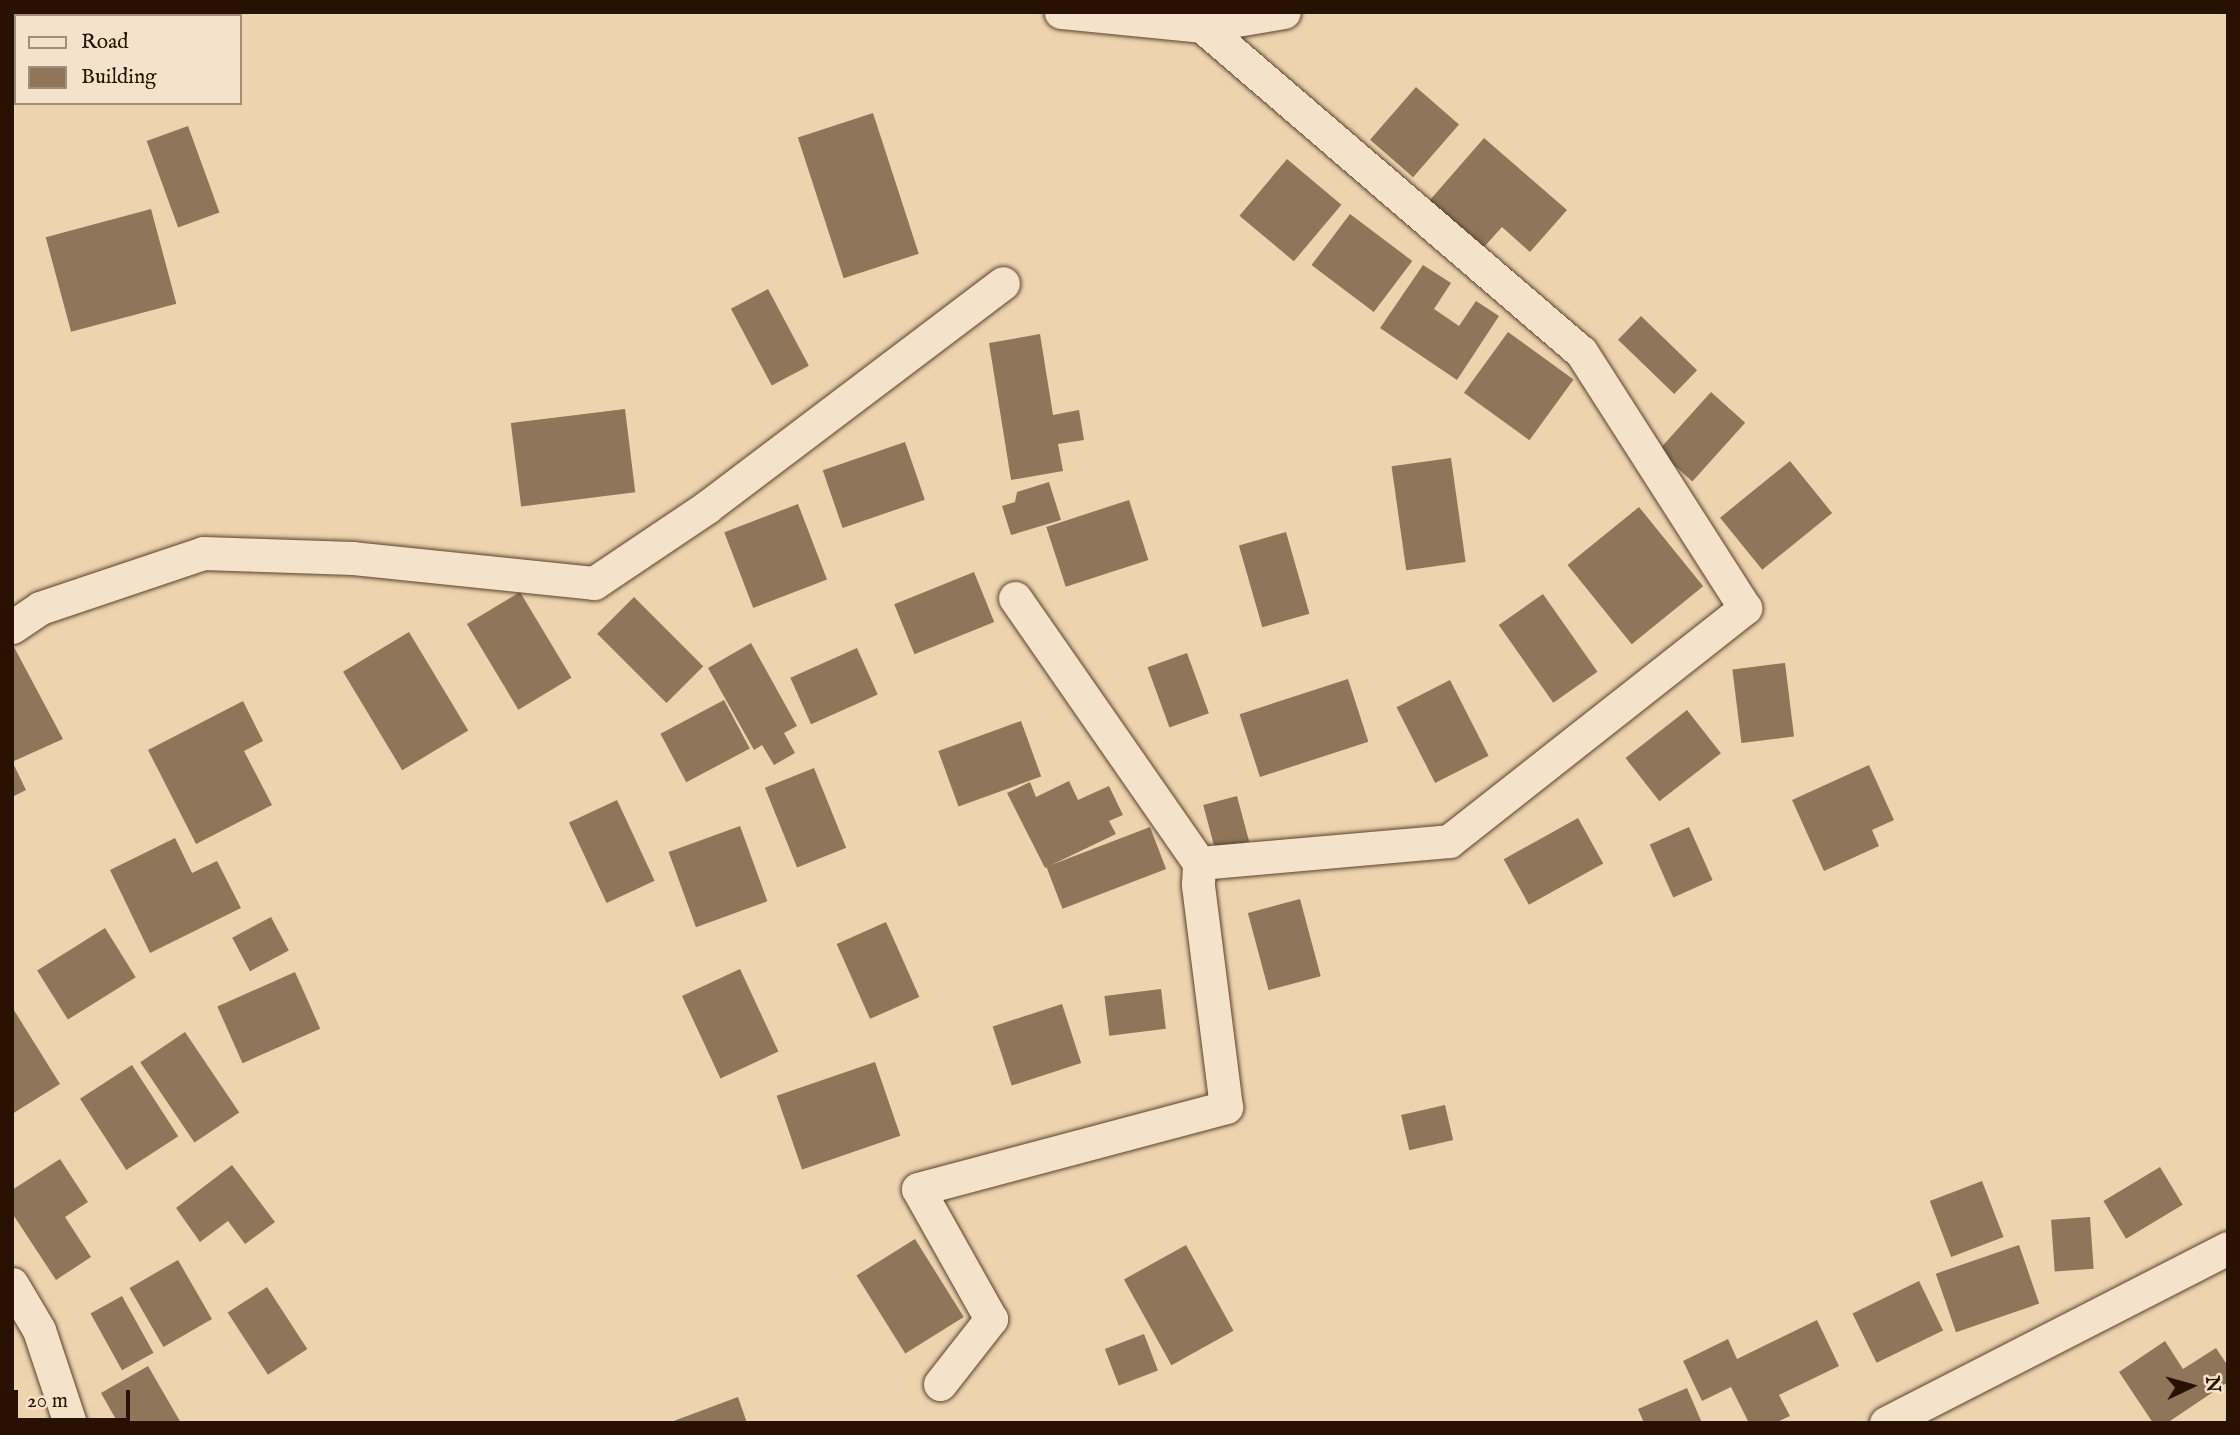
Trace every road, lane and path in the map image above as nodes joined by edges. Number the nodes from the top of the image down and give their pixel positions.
1 (1061, 12) edge
2 (1284, 12) edge
3 (1202, 26) junction
4 (1003, 283) dead end
5 (1015, 598) dead end
6 (12, 626) edge
7 (1199, 863) junction
8 (2228, 1248) edge
9 (12, 1284) edge
10 (940, 1384) dead end
11 (1888, 1422) edge
12 (71, 1423) edge

1 - 3 street
2 - 3 street
3 - 7 street
4 - 6 street
5 - 7 street
7 - 10 street
8 - 11 street
9 - 12 street

